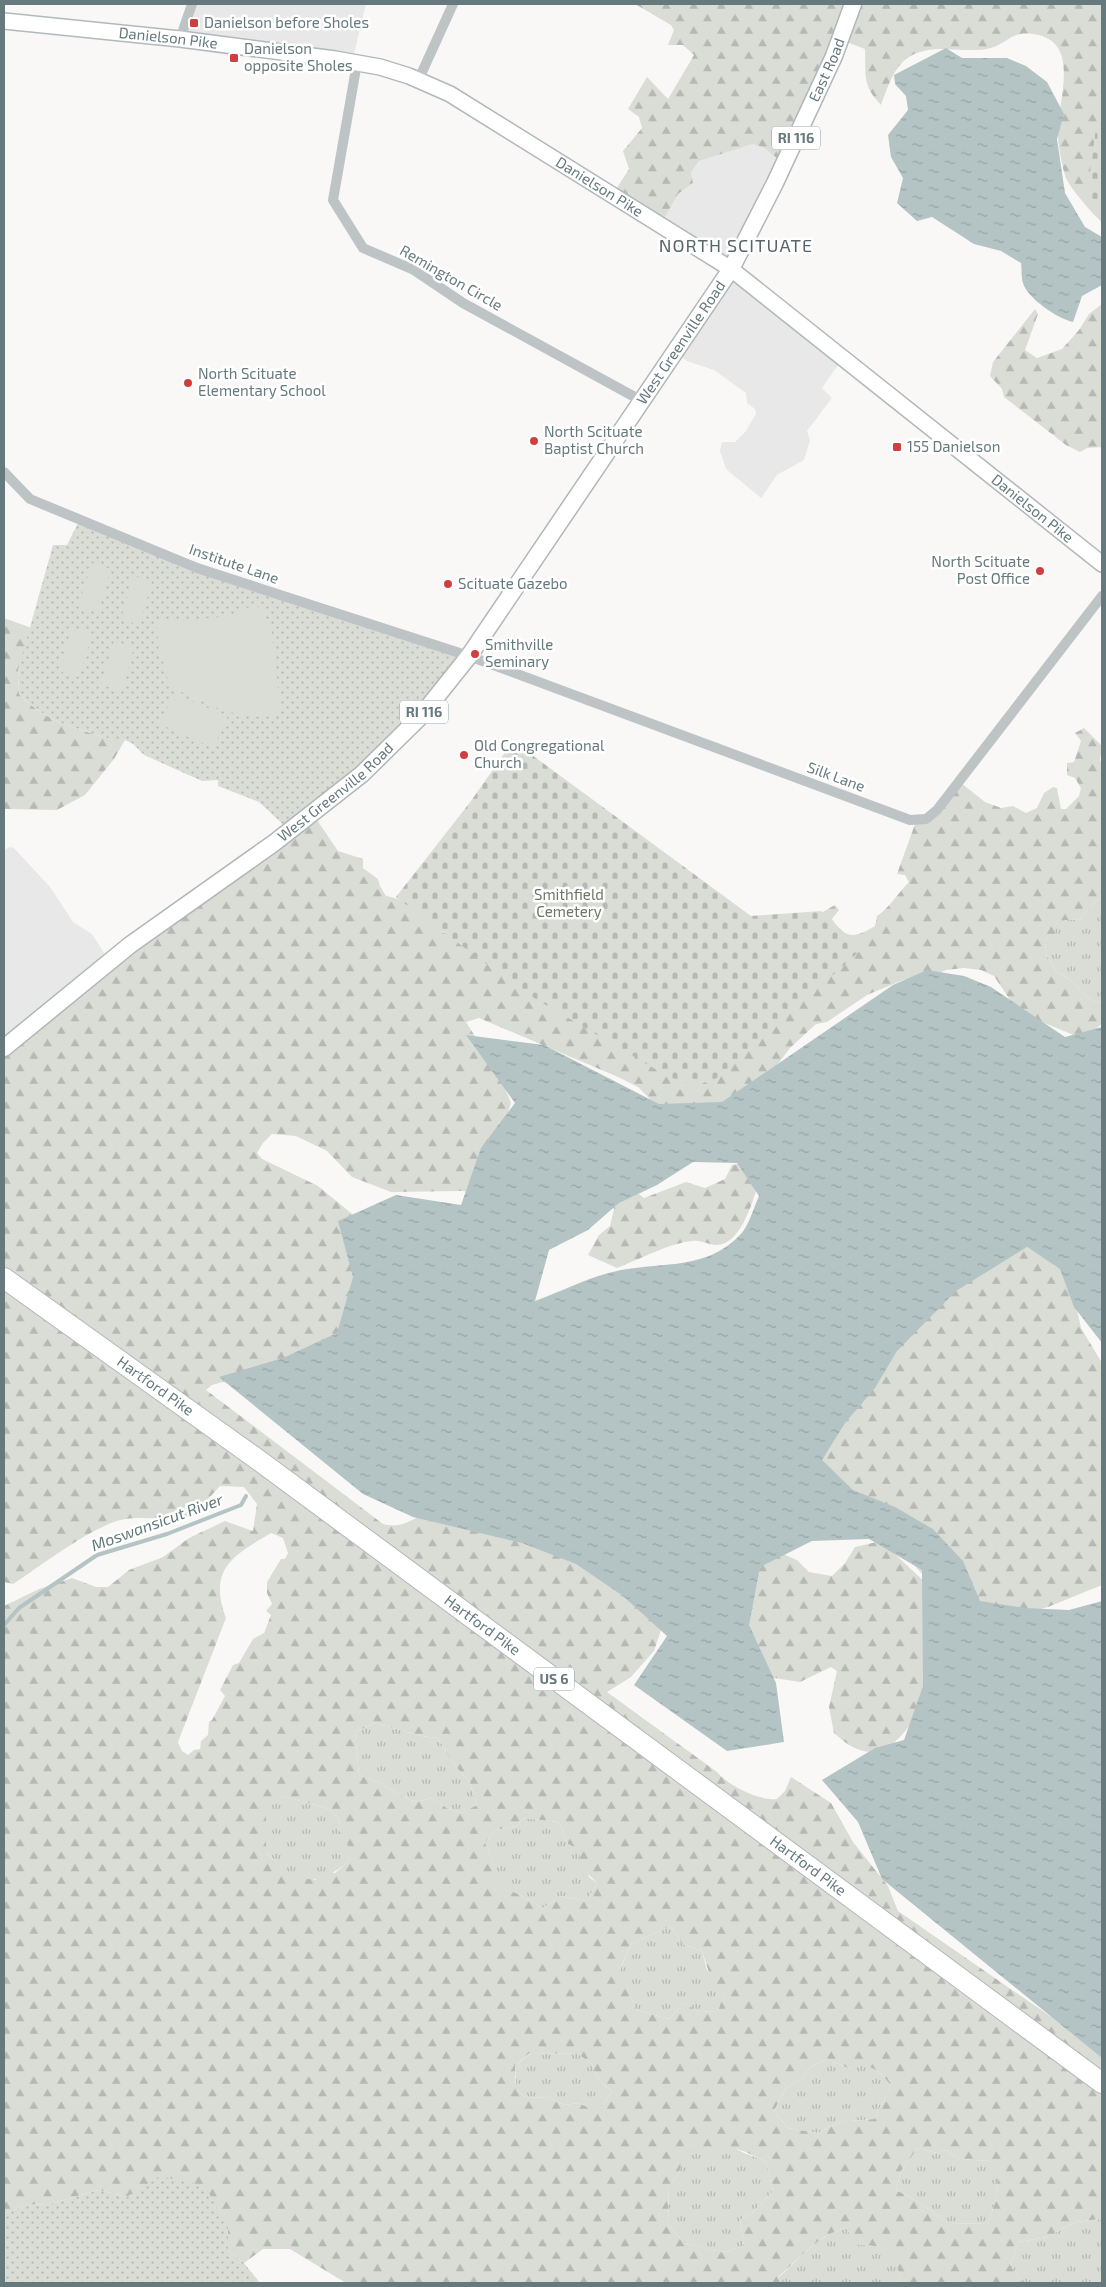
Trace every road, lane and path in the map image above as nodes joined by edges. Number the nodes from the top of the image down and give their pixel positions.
1 (192, 4) edge
2 (453, 4) edge
3 (853, 4) edge
4 (4, 21) edge
5 (180, 39) junction
6 (357, 62) junction
7 (418, 81) junction
8 (731, 269) junction
9 (642, 401) junction
10 (4, 472) edge
11 (1102, 564) edge
12 (1102, 596) edge
13 (469, 656) junction
14 (4, 1048) edge
15 (4, 1278) edge
16 (1102, 2083) edge

1 - 5 street
2 - 7 street
3 - 8 main road, East Road / RI 116
4 - 5 main road, Danielson Pike
5 - 6 main road, Danielson Pike
6 - 7 main road, Danielson Pike
6 - 9 street, Remington Circle
7 - 8 main road, Danielson Pike
8 - 9 main road, West Greenville Road / RI 116
8 - 11 main road, Danielson Pike
9 - 13 main road, West Greenville Road / RI 116
10 - 13 street, Institute Lane
12 - 13 street, Silk Lane
13 - 14 main road, West Greenville Road / RI 116
15 - 16 highway, Hartford Pike / US 6

